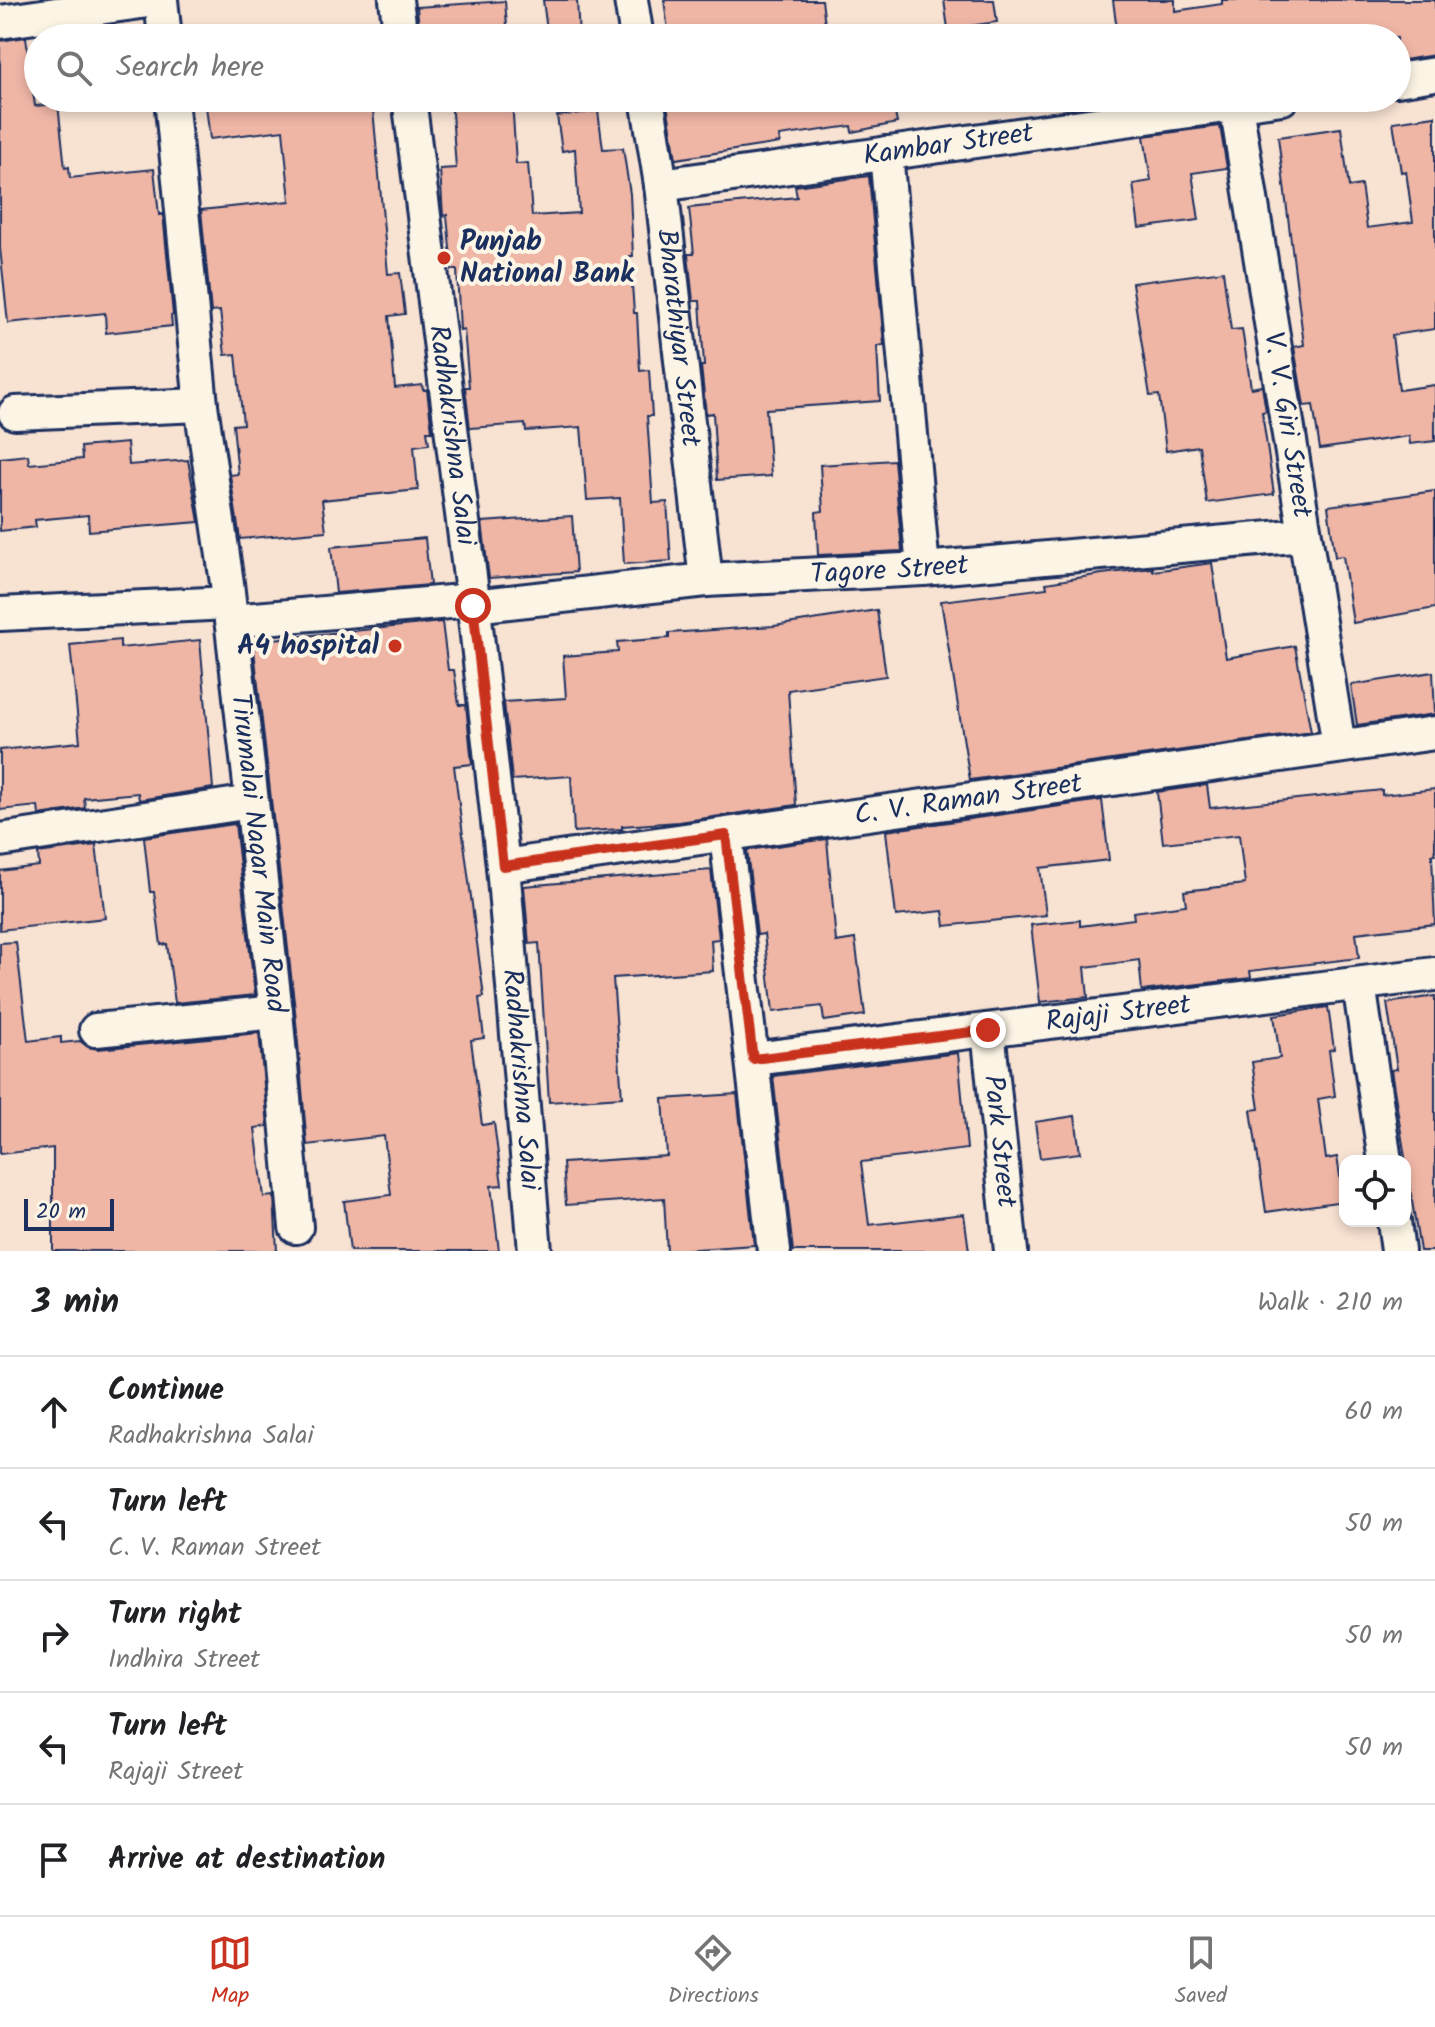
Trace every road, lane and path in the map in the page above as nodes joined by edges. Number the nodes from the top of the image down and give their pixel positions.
1 (158, 0) edge
2 (396, 0) edge
3 (631, 0) edge
4 (0, 22) edge
5 (162, 24) edge
6 (399, 24) edge
7 (635, 24) edge
8 (1435, 74) edge
9 (1411, 78) edge
10 (172, 112) edge
11 (411, 112) edge
12 (649, 112) edge
13 (1185, 112) edge
14 (1237, 112) edge
15 (886, 153) junction
16 (661, 185) junction
17 (201, 405) junction
18 (15, 413) dead end
19 (1304, 535) junction
20 (923, 569) junction
21 (706, 580) junction
22 (473, 603) junction
23 (230, 612) junction
24 (0, 614) edge
25 (1435, 733) edge
26 (1339, 746) junction
27 (251, 802) junction
28 (726, 835) junction
29 (0, 840) edge
30 (503, 866) junction
31 (1435, 974) edge
32 (1359, 984) junction
33 (276, 1012) junction
34 (96, 1030) dead end
35 (988, 1030) junction
36 (753, 1059) junction
37 (1384, 1155) edge
38 (296, 1227) dead end
39 (1395, 1227) edge
40 (535, 1251) edge
41 (774, 1251) edge
42 (1011, 1251) edge
43 (1398, 1251) edge

1 - 4 street
1 - 5 street
2 - 6 street
3 - 7 street
8 - 9 street
10 - 17 street, Tirumalai Nagar Main Road
11 - 22 street, Radhakrishna Salai
12 - 16 street, Bharathiyar Street
13 - 15 street, Kambar Street
14 - 19 street, V. V. Giri Street
15 - 16 street, Kambar Street
15 - 20 street
16 - 21 street, Bharathiyar Street
17 - 18 street
17 - 23 street, Tirumalai Nagar Main Road
19 - 20 street, Tagore Street
19 - 26 street, V. V. Giri Street
20 - 21 street, Tagore Street
21 - 22 street, Tagore Street
22 - 23 street, Tagore Street
22 - 30 street, Radhakrishna Salai
23 - 24 street, Tagore Street
23 - 27 street, Tirumalai Nagar Main Road
25 - 26 street, C. V. Raman Street
26 - 28 street, C. V. Raman Street
27 - 29 street
27 - 33 street, Tirumalai Nagar Main Road
28 - 30 street, C. V. Raman Street
28 - 36 street
30 - 40 street, Radhakrishna Salai
31 - 32 street, Rajaji Street
32 - 35 street, Rajaji Street
32 - 37 street
33 - 34 street
33 - 38 street, Tirumalai Nagar Main Road
35 - 36 street, Rajaji Street
35 - 42 street, Park Street
36 - 41 street
39 - 43 street

